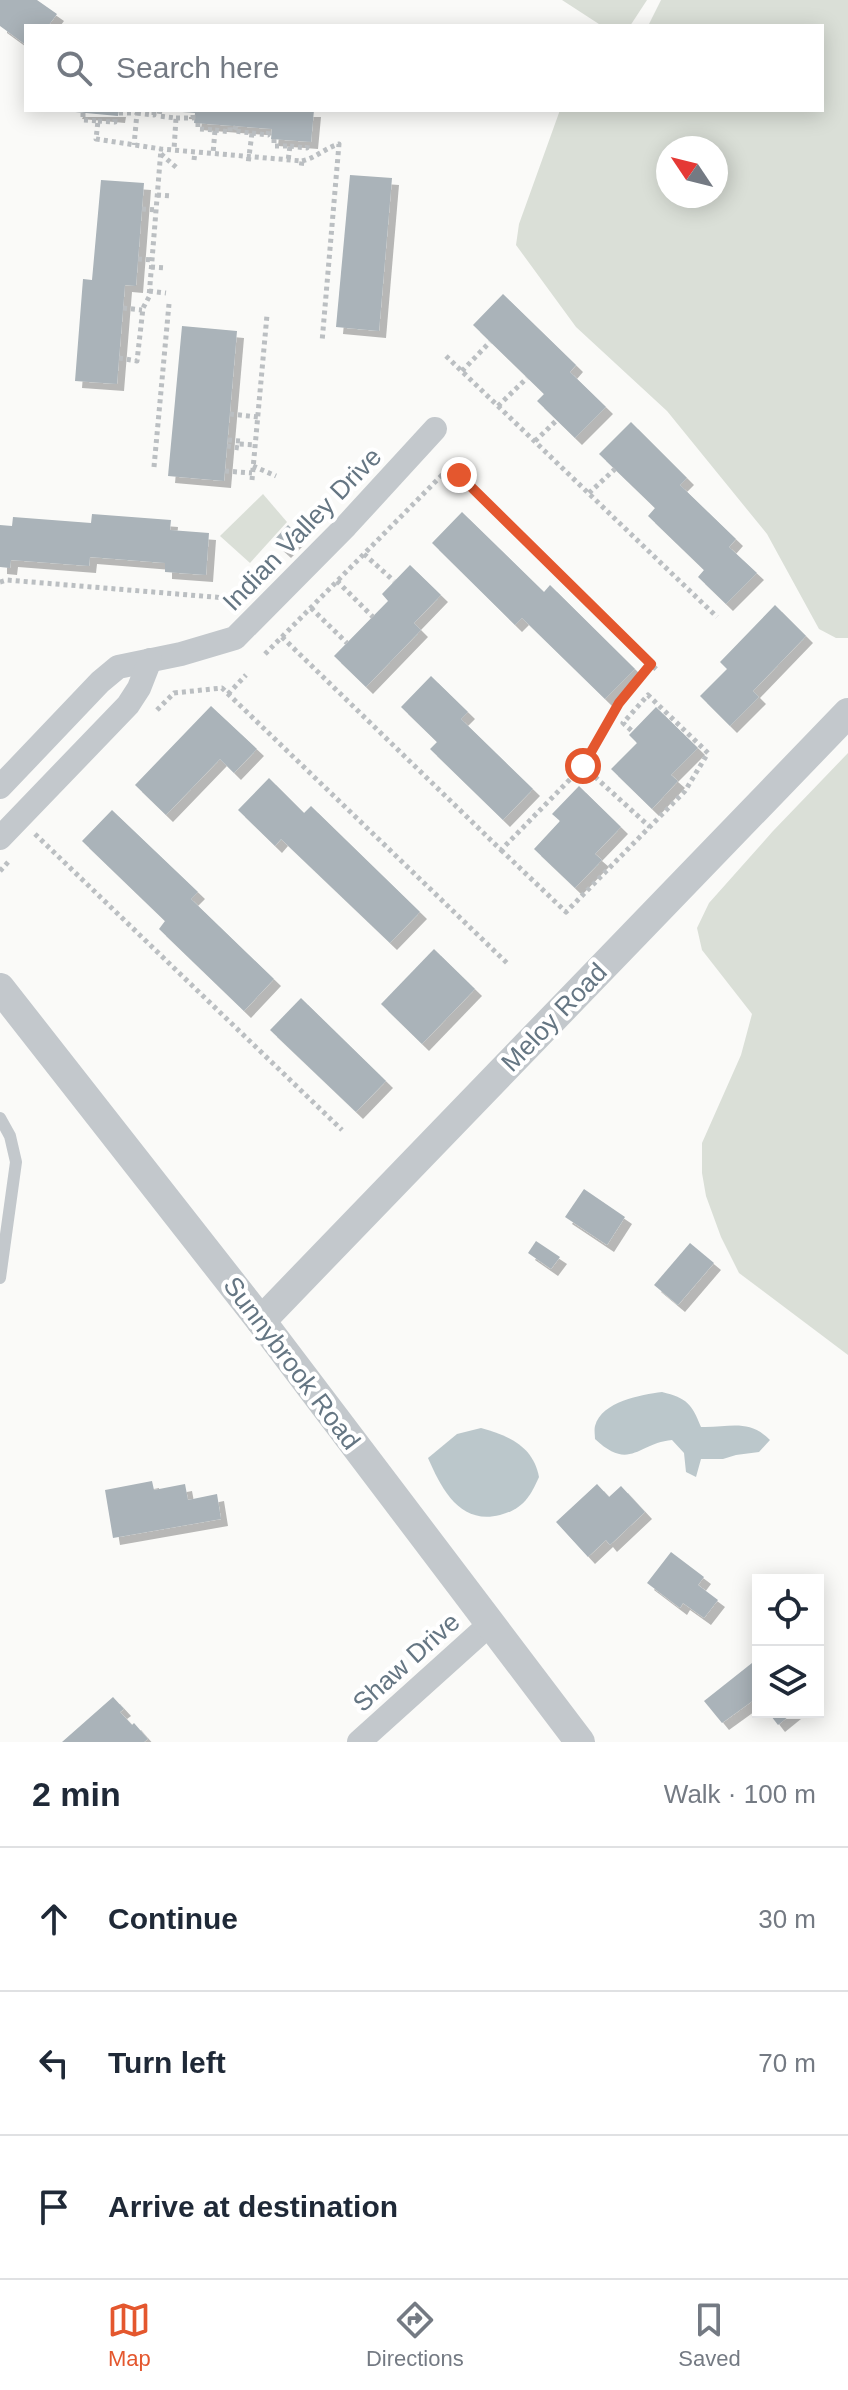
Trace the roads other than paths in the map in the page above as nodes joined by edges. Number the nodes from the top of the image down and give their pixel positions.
1 (435, 429) dead end
2 (150, 660) junction
3 (848, 713) edge
4 (0, 787) edge
5 (0, 838) edge
6 (0, 988) edge
7 (0, 1118) edge
8 (0, 1278) edge
9 (261, 1321) junction
10 (490, 1624) junction
11 (359, 1742) edge
12 (580, 1742) edge

1 - 2 street, Indian Valley Drive
2 - 4 street, Indian Valley Drive
2 - 5 street
3 - 9 street, Meloy Road
6 - 9 street, Sunnybrook Road
7 - 8 lane
9 - 10 street, Sunnybrook Road
10 - 11 street, Shaw Drive
10 - 12 street, Sunnybrook Road

